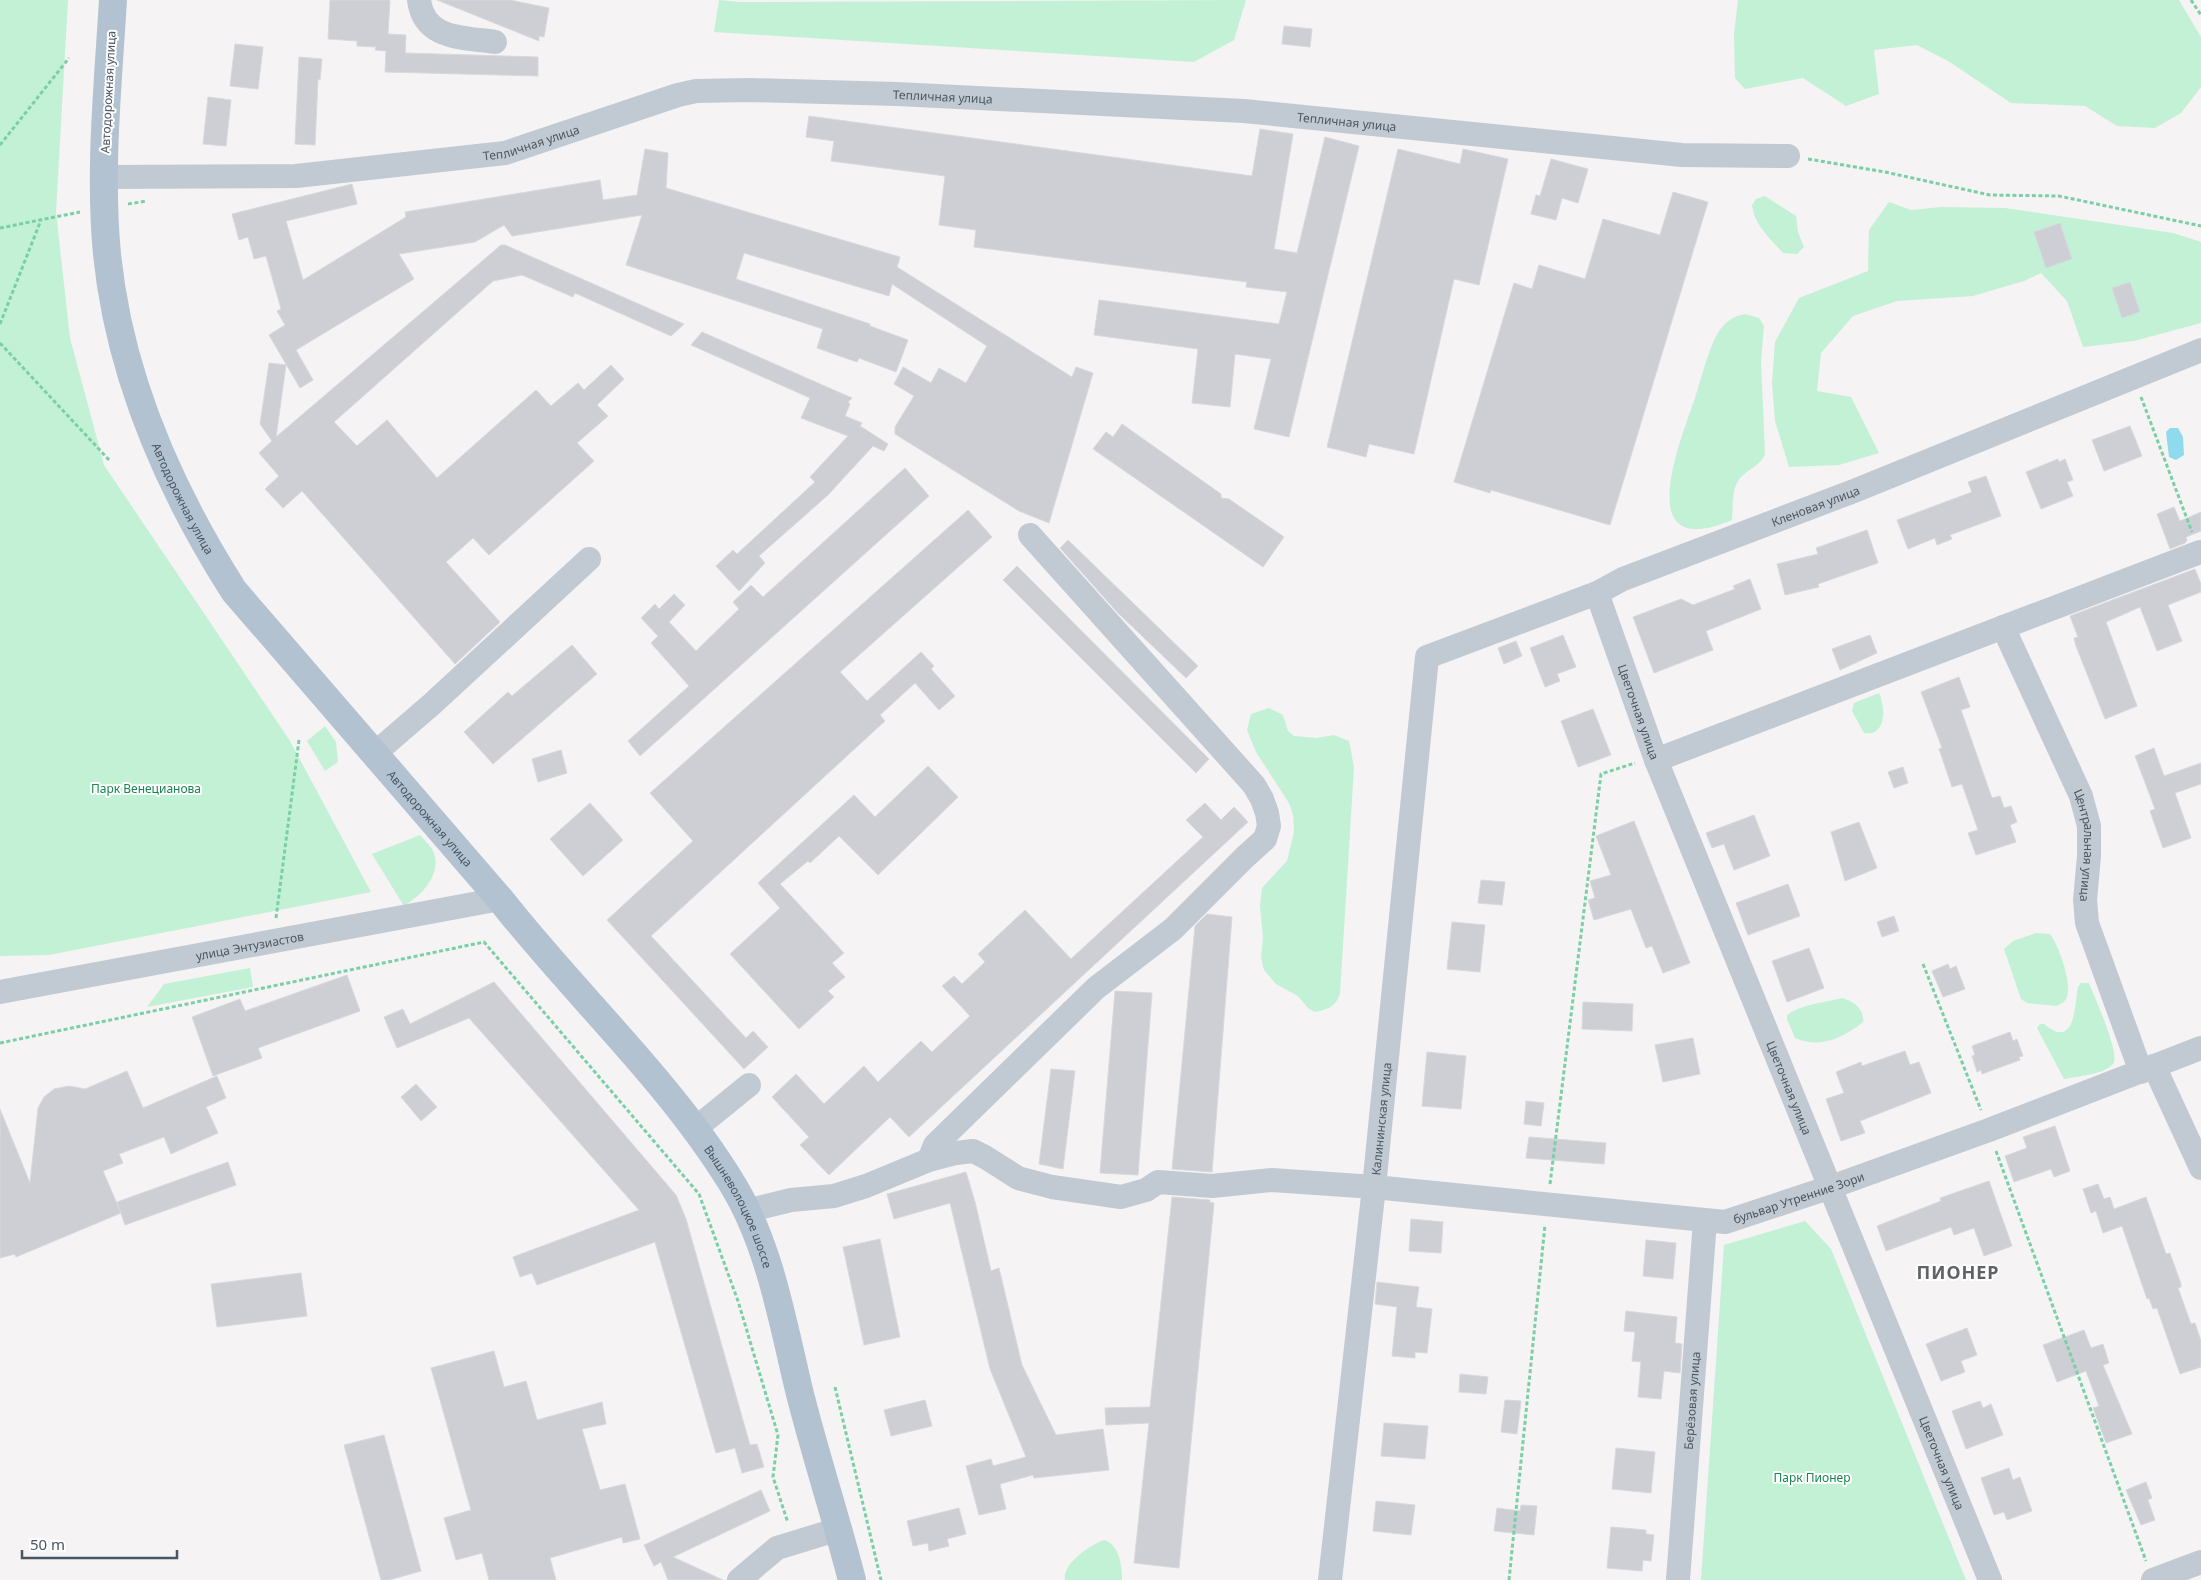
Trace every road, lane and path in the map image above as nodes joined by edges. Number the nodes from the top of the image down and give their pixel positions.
1 (113, 0) edge
2 (419, 0) edge
3 (2191, 0) edge
4 (2201, 15) edge
5 (495, 42) dead end
6 (69, 58) dead end
7 (0, 144) edge
8 (1788, 156) joint
9 (105, 177) junction
10 (41, 219) dead end
11 (2201, 226) edge
12 (0, 324) edge
13 (0, 343) edge
14 (2201, 350) edge
15 (2133, 378) junction
16 (110, 461) dead end
17 (1030, 535) dead end
18 (2200, 552) edge
19 (589, 559) dead end
20 (1597, 593) junction
21 (2003, 627) junction
22 (1427, 656) joint
23 (298, 740) dead end
24 (374, 754) junction
25 (1655, 758) junction
26 (500, 899) junction
27 (276, 919) dead end
28 (1922, 964) dead end
29 (0, 992) edge
30 (0, 1043) edge
31 (2201, 1048) edge
32 (2148, 1069) junction
33 (749, 1085) dead end
34 (696, 1128) junction
35 (1989, 1130) junction
36 (929, 1160) junction
37 (2201, 1168) edge
38 (1374, 1187) junction
39 (1831, 1187) junction
40 (1547, 1205) junction
41 (746, 1211) junction
42 (1705, 1221) junction
43 (835, 1387) dead end
44 (839, 1529) junction
45 (795, 1543) junction
46 (2201, 1562) edge
47 (739, 1580) edge
48 (852, 1580) edge
49 (881, 1580) edge
50 (1330, 1580) edge
51 (1509, 1580) edge
52 (1678, 1580) edge
53 (1990, 1580) edge
54 (2153, 1580) edge

1 - 9 main road, Автодорожная улица
2 - 5 street
3 - 4 path
6 - 7 path
8 - 9 street, Тепличная улица
8 - 11 path
9 - 24 main road, Автодорожная улица
10 - 12 path
13 - 16 path
14 - 15 street, Кленовая улица
15 - 18 path
15 - 20 street, Кленовая улица
17 - 36 street
18 - 21 street
19 - 24 street
20 - 22 street, Кленовая улица
20 - 25 street, Цветочная улица
21 - 25 street
21 - 32 street, Центральная улица
22 - 38 street, Калининская улица
23 - 27 path
24 - 26 main road, Автодорожная улица
25 - 39 street, Цветочная улица
25 - 40 path
26 - 29 street, улица Энтузиастов
26 - 34 main road, Вышневолоцкое шоссе
28 - 35 path
30 - 45 path
31 - 32 street, бульвар Утренние Зори
32 - 35 street, бульвар Утренние Зори
32 - 37 street, Центральная улица
33 - 34 street
34 - 41 main road, Вышневолоцкое шоссе
35 - 39 street, бульвар Утренние Зори
35 - 54 path
36 - 38 street, бульвар Утренние Зори
36 - 41 street, бульвар Утренние Зори
38 - 40 street, бульвар Утренние Зори
38 - 50 street, Калининская улица
39 - 42 street, бульвар Утренние Зори
39 - 53 street, Цветочная улица
40 - 42 street, бульвар Утренние Зори
40 - 51 path
41 - 44 main road, Вышневолоцкое шоссе
42 - 52 street, Берёзовая улица
43 - 49 path
44 - 45 street
44 - 48 main road, Вышневолоцкое шоссе
45 - 47 street
46 - 54 street

